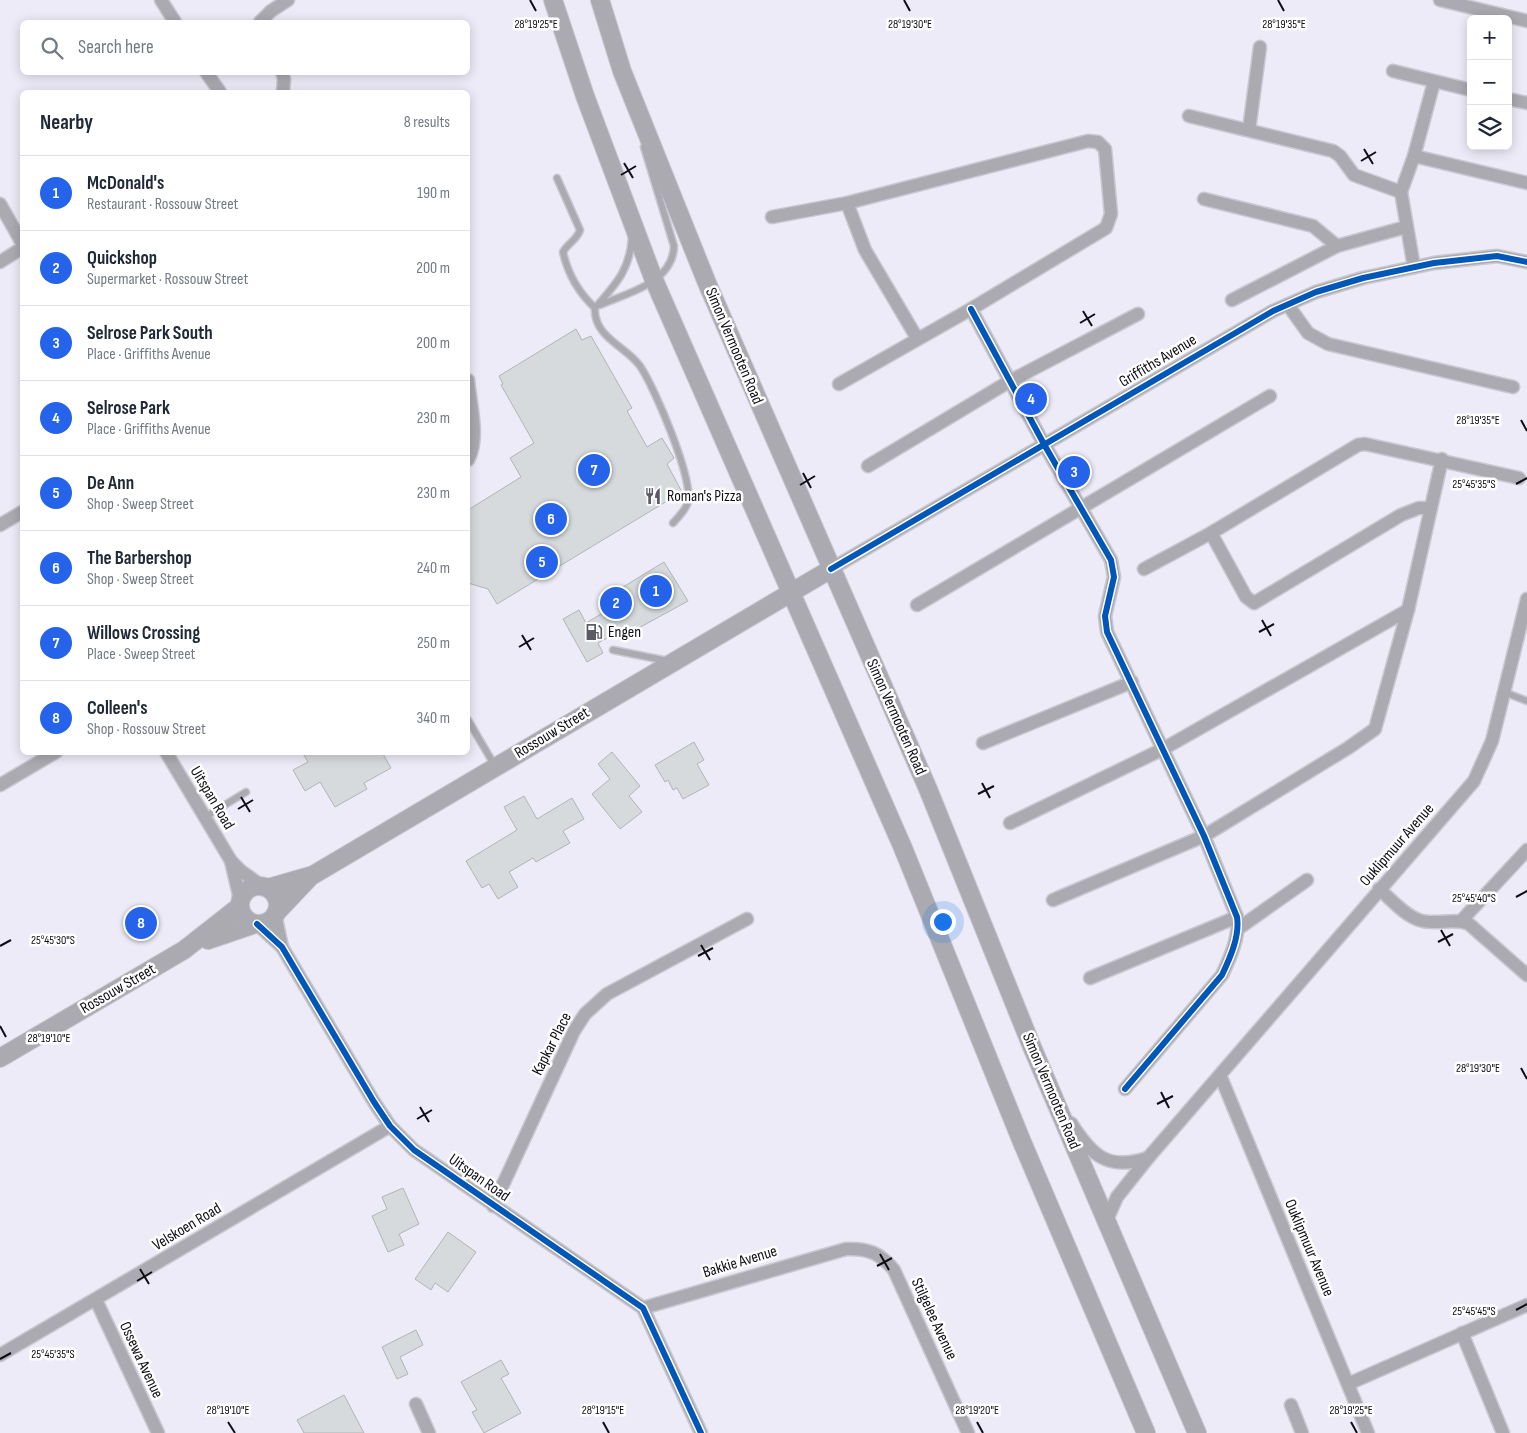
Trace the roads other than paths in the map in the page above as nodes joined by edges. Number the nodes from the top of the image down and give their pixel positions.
1 (161, 0) edge
2 (288, 0) edge
3 (553, 0) edge
4 (600, 0) edge
5 (1448, 1) edge
6 (174, 20) edge
7 (262, 20) edge
8 (1527, 21) edge
9 (1260, 47) dead end
10 (622, 71) junction
11 (1393, 71) dead end
12 (208, 75) edge
13 (283, 75) edge
14 (1434, 82) junction
15 (1467, 89) edge
16 (219, 90) edge
17 (284, 90) edge
18 (1512, 100) edge
19 (1527, 103) edge
20 (1189, 116) dead end
21 (1249, 130) junction
22 (1414, 156) junction
23 (557, 178) dead end
24 (1527, 183) edge
25 (1401, 192) junction
26 (1204, 199) dead end
27 (847, 203) junction
28 (0, 204) edge
29 (772, 217) dead end
30 (633, 225) junction
31 (1406, 227) junction
32 (20, 239) edge
33 (1337, 246) junction
34 (20, 249) edge
35 (0, 262) edge
36 (1527, 262) edge
37 (1414, 267) junction
38 (654, 280) junction
39 (1232, 300) dead end
40 (1288, 305) junction
41 (596, 307) junction
42 (972, 309) junction
43 (1138, 314) dead end
44 (917, 338) junction
45 (1010, 381) junction
46 (839, 384) dead end
47 (1513, 388) dead end
48 (1270, 396) dead end
49 (470, 398) edge
50 (1045, 446) junction
51 (470, 456) edge
52 (1442, 459) junction
53 (868, 466) dead end
54 (1519, 478) dead end
55 (1081, 507) junction
56 (1430, 508) junction
57 (20, 513) edge
58 (672, 523) dead end
59 (0, 525) edge
60 (1210, 533) junction
61 (831, 569) junction
62 (1144, 570) dead end
63 (790, 592) junction
64 (1527, 599) edge
65 (917, 605) dead end
66 (1408, 610) junction
67 (613, 650) dead end
68 (672, 662) junction
69 (1132, 682) junction
70 (1504, 692) junction
71 (1527, 701) edge
72 (470, 723) edge
73 (983, 743) dead end
74 (1163, 749) junction
75 (51, 755) edge
76 (168, 755) edge
77 (496, 767) junction
78 (0, 785) edge
79 (246, 792) dead end
80 (205, 817) junction
81 (1010, 823) dead end
82 (1204, 836) junction
83 (1527, 850) edge
84 (231, 861) junction
85 (312, 874) junction
86 (1307, 880) dead end
87 (265, 887) junction
88 (1379, 889) junction
89 (1053, 900) dead end
90 (240, 903) junction
91 (276, 913) junction
92 (747, 920) dead end
93 (1461, 921) junction
94 (1238, 922) junction
95 (256, 924) junction
96 (282, 947) junction
97 (184, 950) junction
98 (1527, 975) edge
99 (1090, 978) dead end
100 (0, 1058) edge
101 (1220, 1075) junction
102 (1050, 1089) junction
103 (1125, 1089) dead end
104 (390, 1126) junction
105 (1148, 1158) junction
106 (493, 1206) junction
107 (1106, 1222) junction
108 (846, 1248) joint
109 (96, 1300) junction
110 (1527, 1305) edge
111 (644, 1308) junction
112 (1462, 1333) junction
113 (0, 1355) edge
114 (1348, 1384) junction
115 (416, 1404) dead end
116 (1291, 1405) dead end
117 (158, 1433) edge
118 (429, 1433) edge
119 (700, 1433) edge
120 (968, 1433) edge
121 (1146, 1433) edge
122 (1197, 1433) edge
123 (1302, 1433) edge
124 (1368, 1433) edge
125 (1503, 1433) edge

1 - 6 street
2 - 7 street
3 - 30 main road
4 - 10 main road, Simon Vermooten Road
5 - 8 street
9 - 21 street
10 - 38 lane
10 - 61 main road, Simon Vermooten Road
11 - 14 street
12 - 16 street
13 - 17 street
14 - 15 street
14 - 22 street
18 - 19 street
20 - 21 street
21 - 25 street
22 - 24 street
22 - 25 street
23 - 41 lane
25 - 31 street
26 - 33 street
27 - 29 street
27 - 42 street
27 - 44 street
28 - 32 street
30 - 38 main road
30 - 41 lane
31 - 33 street
31 - 37 street
33 - 39 street
34 - 35 street
36 - 37 street, Griffiths Avenue
37 - 40 street, Griffiths Avenue
38 - 41 lane
38 - 63 main road
40 - 47 street
40 - 50 street, Griffiths Avenue
41 - 58 lane
42 - 44 street
42 - 45 street
43 - 45 street
44 - 46 street
45 - 50 street
45 - 53 street
48 - 55 street
49 - 51 street
50 - 55 street
50 - 61 street, Griffiths Avenue
52 - 54 street
52 - 56 street
52 - 60 street
55 - 65 street
55 - 69 street
56 - 60 street
56 - 66 street
57 - 59 street
60 - 62 street
61 - 63 main road, Rossouw Street
61 - 102 main road, Simon Vermooten Road
63 - 68 main road, Rossouw Street
63 - 121 main road
64 - 70 street, Ouklipmuur Avenue
66 - 74 street
66 - 82 street
67 - 68 lane
68 - 77 main road, Rossouw Street
69 - 73 street
69 - 74 street
70 - 71 lane
70 - 88 street, Ouklipmuur Avenue
72 - 77 lane
74 - 81 street
74 - 82 street
75 - 78 street
76 - 80 street, Uitspan Road
77 - 85 main road, Rossouw Street
79 - 80 lane
80 - 84 street, Uitspan Road
82 - 89 street
82 - 94 street
83 - 93 street
84 - 87 street, Uitspan Road
84 - 90 street, Uitspan Road
85 - 87 main road, Rossouw Street
85 - 91 main road, Rossouw Street
86 - 94 street
87 - 90 main road
87 - 91 main road
88 - 93 street
88 - 101 street, Ouklipmuur Avenue
90 - 95 main road
90 - 97 main road, Rossouw Street
91 - 95 main road
91 - 96 street, Uitspan Road
92 - 106 street, Kapkar Place
93 - 98 street
94 - 99 street
94 - 103 street
95 - 96 street, Uitspan Road
95 - 97 main road, Rossouw Street
96 - 104 street, Uitspan Road
97 - 100 main road, Rossouw Street
101 - 105 street, Ouklipmuur Avenue
101 - 114 street, Ouklipmuur Avenue
102 - 105 street
102 - 107 main road, Simon Vermooten Road
104 - 106 street, Uitspan Road
104 - 109 street, Velskoen Road
105 - 107 street, Ouklipmuur Avenue
106 - 111 street, Uitspan Road
107 - 122 main road, Simon Vermooten Road
108 - 111 street, Bakkie Avenue
108 - 120 street, Stilgelee Avenue
109 - 113 street, Velskoen Road
109 - 117 street, Ossewa Avenue
110 - 112 street
111 - 119 street
112 - 114 street
112 - 125 street
114 - 124 street, Ouklipmuur Avenue
115 - 118 street
116 - 123 street

